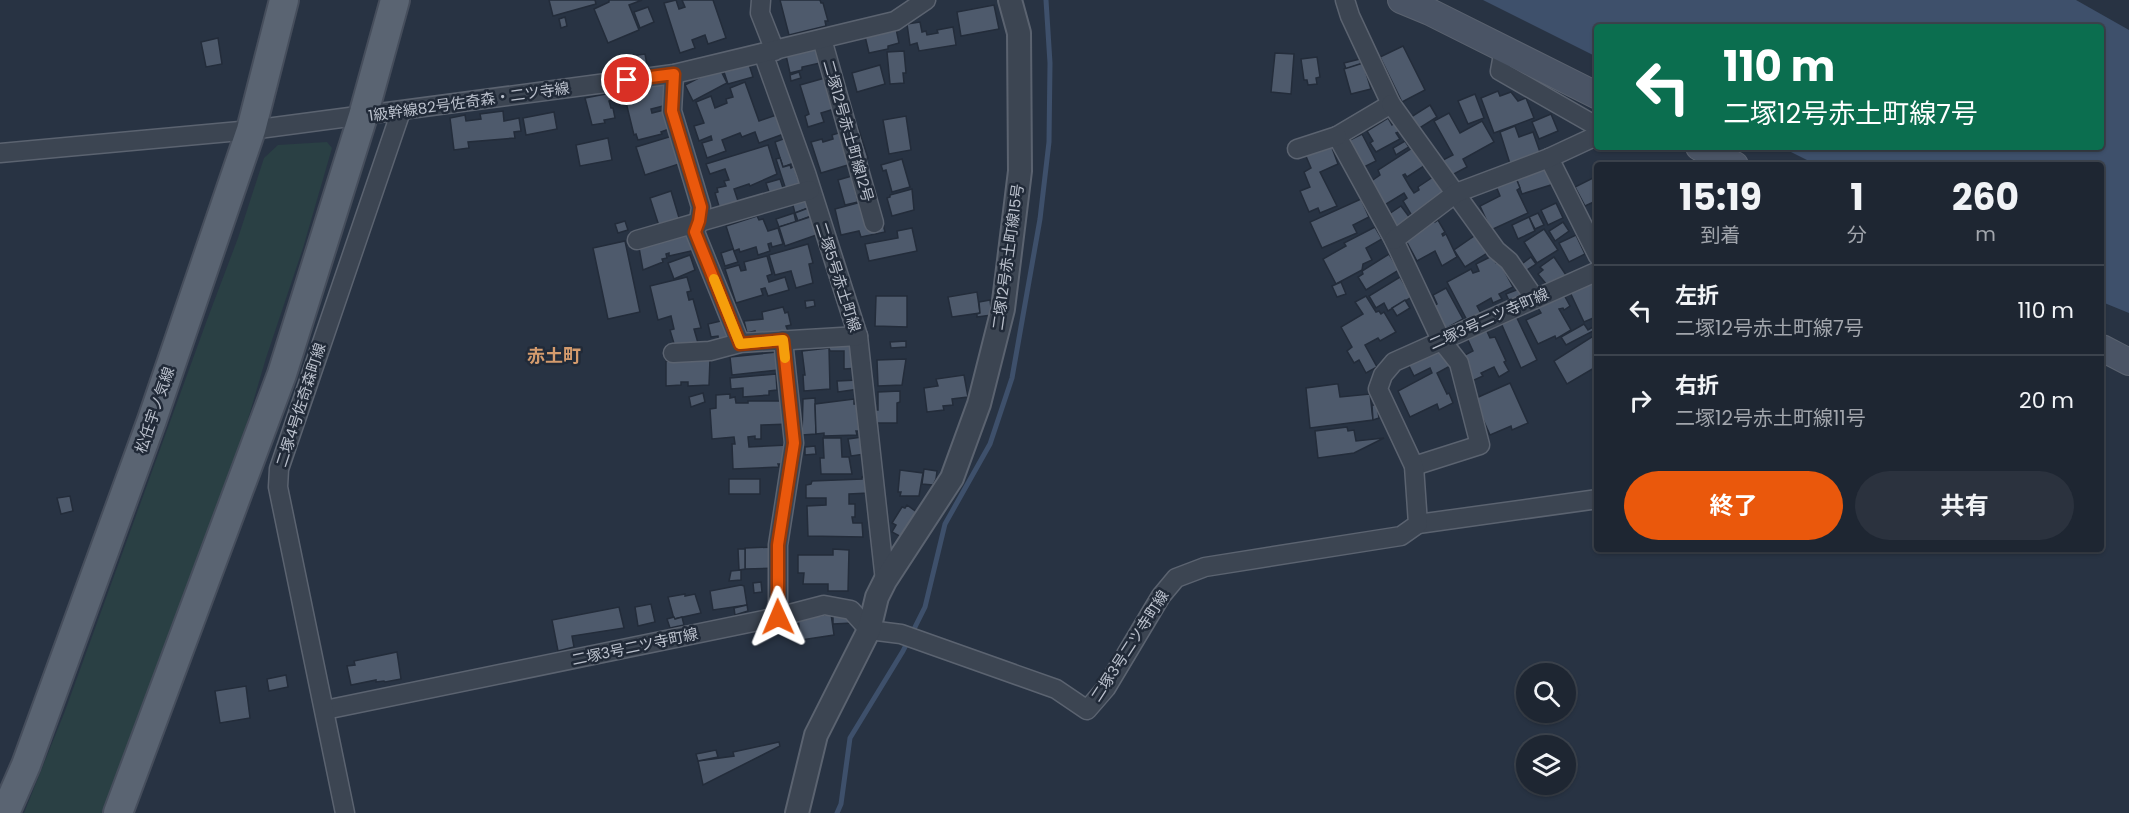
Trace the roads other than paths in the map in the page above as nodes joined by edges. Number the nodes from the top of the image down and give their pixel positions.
1 (284, 0) edge
2 (395, 0) edge
3 (761, 0) edge
4 (926, 0) edge
5 (1010, 0) edge
6 (1345, 0) edge
7 (1401, 0) edge
8 (822, 39) junction
9 (1504, 49) junction
10 (769, 52) junction
11 (674, 74) junction
12 (1594, 94) edge
13 (1391, 104) junction
14 (400, 111) junction
15 (363, 116) junction
16 (251, 130) junction
17 (1594, 131) edge
18 (1594, 133) edge
19 (1337, 136) junction
20 (1297, 149) dead end
21 (1705, 150) edge
22 (0, 153) edge
23 (1549, 158) junction
24 (1729, 162) edge
25 (810, 190) junction
26 (1456, 193) junction
27 (699, 221) junction
28 (874, 223) dead end
29 (637, 240) dead end
30 (1394, 240) junction
31 (1594, 247) edge
32 (1594, 273) edge
33 (1535, 299) junction
34 (858, 336) junction
35 (783, 340) junction
36 (1441, 340) junction
37 (740, 344) junction
38 (2104, 349) edge
39 (672, 354) dead end
40 (2129, 362) edge
41 (251, 461) junction
42 (1414, 466) junction
43 (278, 487) junction
44 (1594, 500) edge
45 (1418, 524) junction
46 (885, 581) junction
47 (778, 617) junction
48 (870, 630) junction
49 (325, 710) junction
50 (5, 813) edge
51 (118, 813) edge
52 (345, 813) edge
53 (797, 813) edge

1 - 16 main road, 松任宇ノ気線
2 - 15 main road
3 - 10 street, 二塚5号赤土町線
4 - 8 street, 1級幹線82号佐奇森・二ツ寺線
5 - 46 street, 二塚12号赤土町線15号
6 - 13 street
7 - 9 main road
8 - 10 street, 1級幹線82号佐奇森・二ツ寺線
8 - 28 street, 二塚12号赤土町線12号
9 - 12 main road
9 - 17 street
10 - 11 street, 1級幹線82号佐奇森・二ツ寺線
10 - 25 street, 二塚5号赤土町線
11 - 14 street, 1級幹線82号佐奇森・二ツ寺線
11 - 27 street
13 - 19 street
13 - 26 street
14 - 15 street, 1級幹線82号佐奇森・二ツ寺線
14 - 43 street, 二塚4号佐奇森町線
15 - 16 street, 1級幹線82号佐奇森・二ツ寺線
15 - 41 main road
16 - 22 street, 1級幹線82号佐奇森・二ツ寺線
16 - 50 main road, 松任宇ノ気線
18 - 23 street
19 - 20 street
19 - 30 street
21 - 24 main road
23 - 26 street
23 - 31 street
25 - 27 street
25 - 34 street, 二塚5号赤土町線
26 - 30 street
26 - 33 street
27 - 29 street
27 - 37 street
30 - 36 street
32 - 33 street, 二塚3号二ツ寺町線
33 - 36 street, 二塚3号二ツ寺町線
34 - 35 street
34 - 46 street, 二塚5号赤土町線
35 - 37 street
35 - 47 street
36 - 42 street, 二塚3号二ツ寺町線
36 - 42 street
37 - 39 street
38 - 40 main road
41 - 43 street
41 - 51 main road
42 - 45 street, 二塚3号二ツ寺町線
43 - 49 street, 二塚4号佐奇森町線
44 - 45 street
45 - 48 street, 二塚3号二ツ寺町線
46 - 48 street, 二塚12号赤土町線15号
47 - 48 street, 二塚3号二ツ寺町線
47 - 49 street, 二塚3号二ツ寺町線
48 - 53 street
49 - 52 street, 二塚4号佐奇森町線

